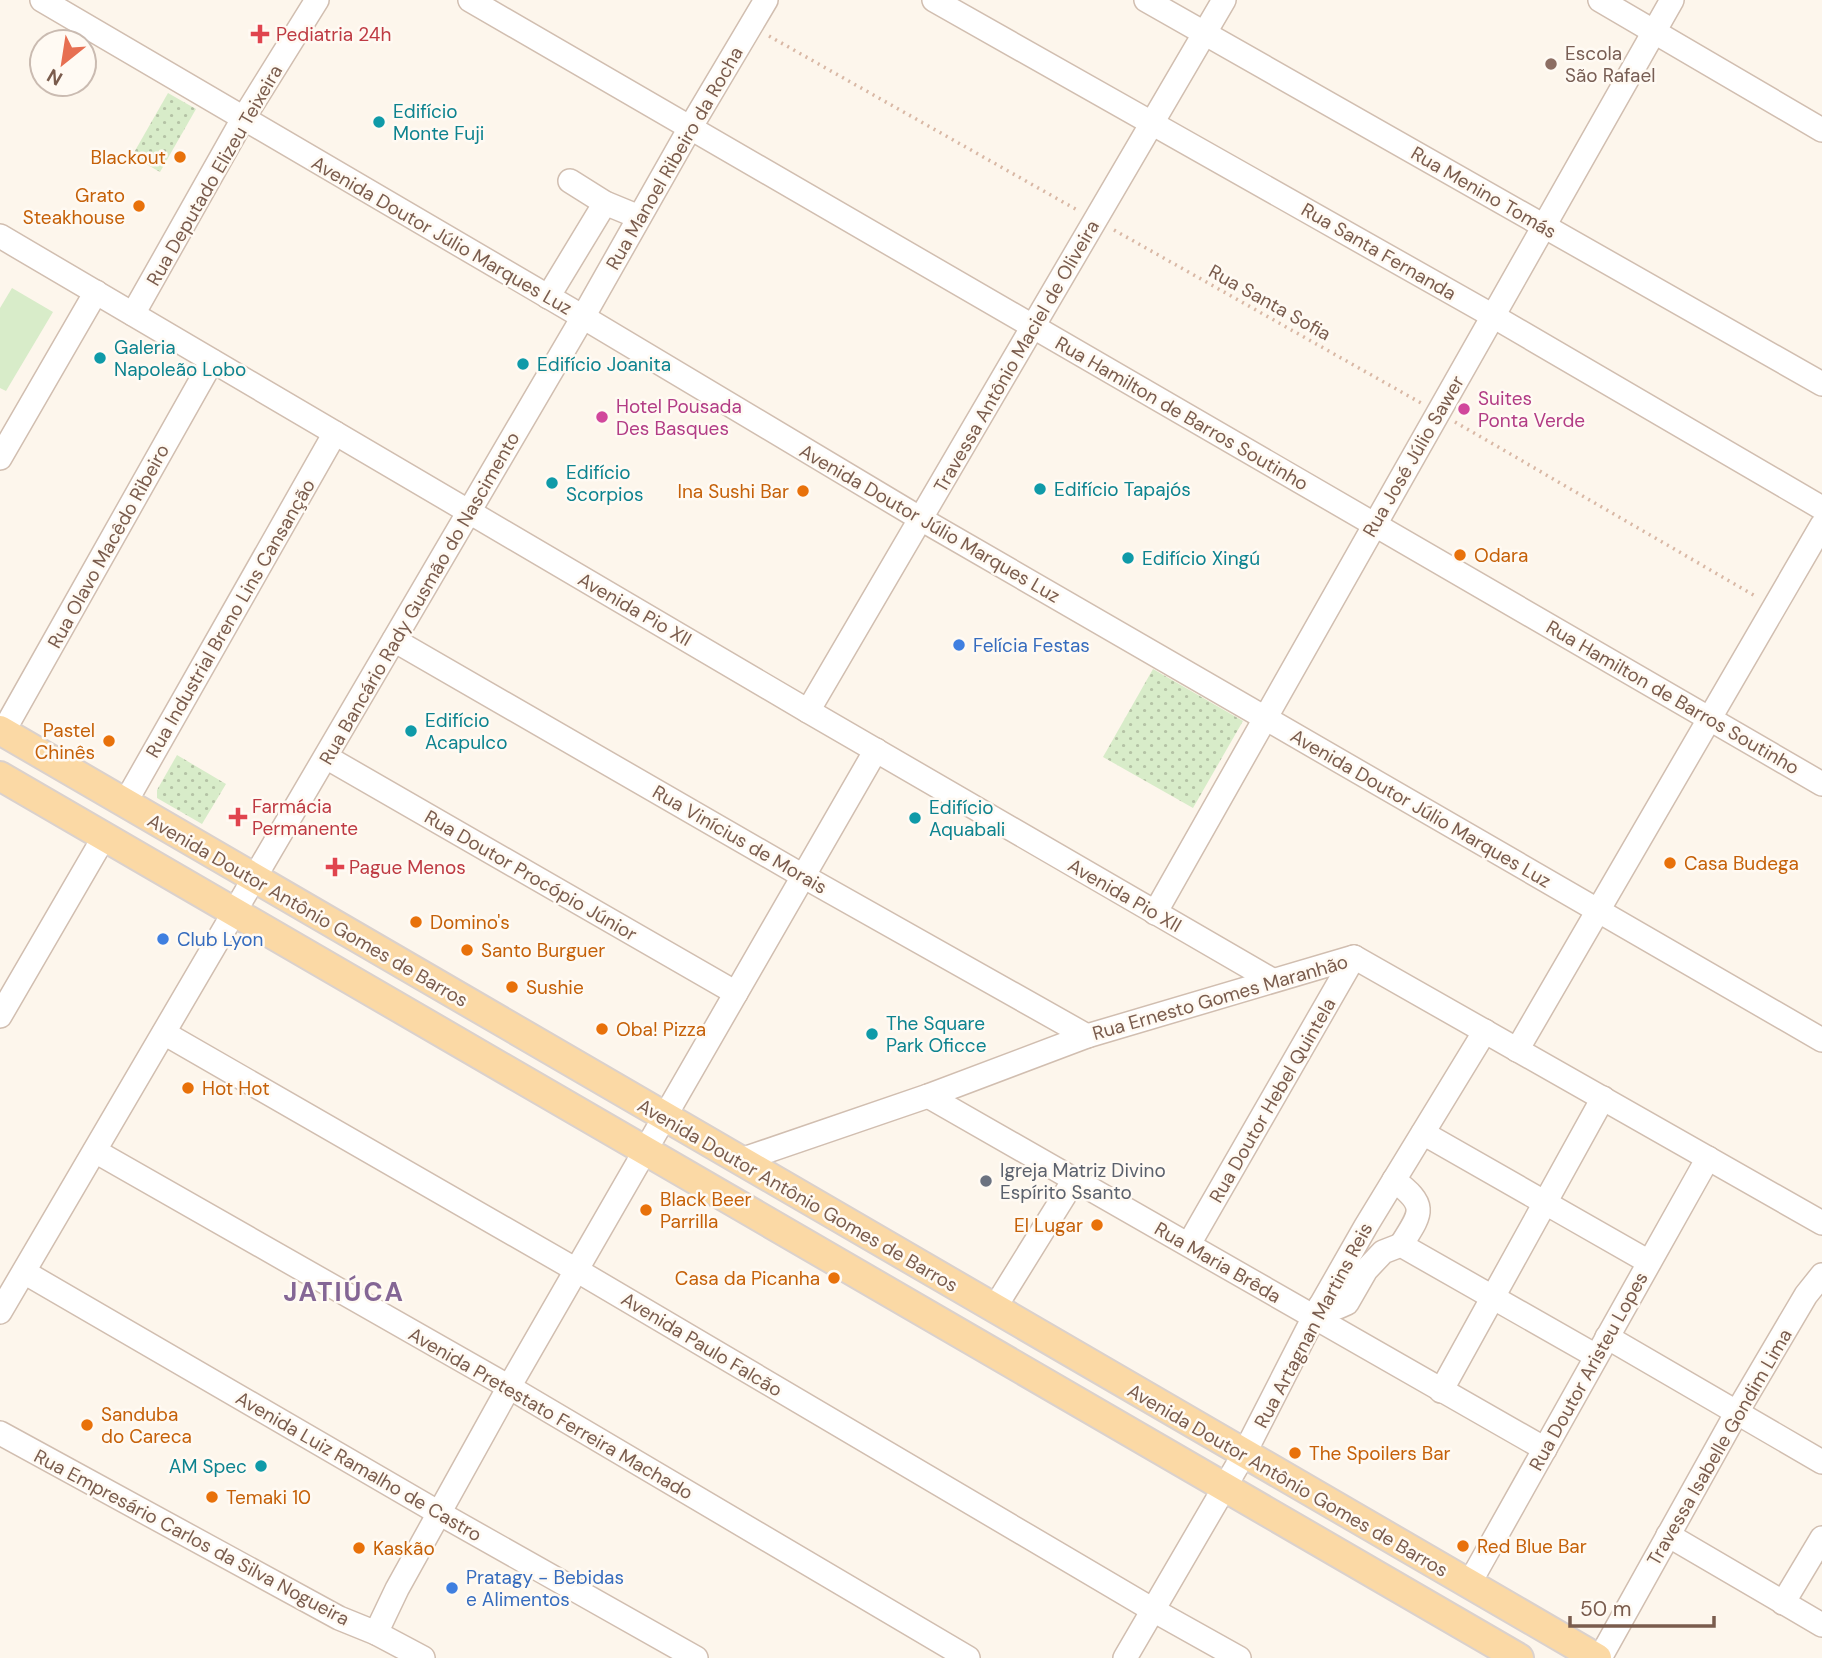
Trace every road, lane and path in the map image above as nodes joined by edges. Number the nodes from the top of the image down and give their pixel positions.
1 (42, 0) edge
2 (317, 0) edge
3 (470, 0) edge
4 (766, 0) edge
5 (934, 0) edge
6 (1146, 0) edge
7 (1224, 0) edge
8 (1600, 0) edge
9 (1672, 0) edge
10 (751, 25) junction
11 (1654, 30) junction
12 (1204, 33) junction
13 (243, 119) junction
14 (1152, 122) junction
15 (690, 128) junction
16 (1822, 131) edge
17 (570, 181) dead end
18 (606, 203) junction
19 (639, 218) junction
20 (1096, 220) junction
21 (1544, 226) junction
22 (0, 236) edge
23 (579, 250) junction
24 (608, 274) junction
25 (96, 292) junction
26 (548, 297) junction
27 (133, 314) junction
28 (1493, 316) junction
29 (583, 317) junction
30 (1033, 326) junction
31 (212, 361) junction
32 (1822, 384) edge
33 (1438, 413) junction
34 (335, 433) junction
35 (0, 458) edge
36 (1822, 508) edge
37 (469, 512) junction
38 (920, 519) junction
39 (1375, 524) junction
40 (1822, 525) edge
41 (1774, 607) junction
42 (394, 640) junction
43 (808, 711) junction
44 (1265, 718) junction
45 (1709, 718) junction
46 (5, 738) edge
47 (876, 750) junction
48 (326, 757) junction
49 (0, 776) edge
50 (1822, 784) edge
51 (125, 803) junction
52 (104, 837) junction
53 (803, 876) junction
54 (255, 878) junction
55 (1598, 911) junction
56 (1155, 912) junction
57 (235, 913) junction
58 (1354, 957) junction
59 (1272, 980) junction
60 (736, 993) junction
61 (0, 1016) edge
62 (1485, 1031) junction
63 (164, 1033) junction
64 (1087, 1036) junction
65 (1822, 1040) edge
66 (1517, 1050) junction
67 (928, 1096) junction
68 (1603, 1098) junction
69 (665, 1118) junction
70 (1423, 1133) junction
71 (95, 1151) junction
72 (646, 1151) junction
73 (1708, 1157) junction
74 (738, 1161) junction
75 (1074, 1180) junction
76 (1394, 1180) junction
77 (1546, 1203) junction
78 (1822, 1223) edge
79 (1189, 1244) junction
80 (1401, 1245) junction
81 (1649, 1262) junction
82 (578, 1271) junction
83 (24, 1272) junction
84 (1822, 1275) edge
85 (1492, 1299) junction
86 (994, 1309) junction
87 (1317, 1311) junction
88 (0, 1312) edge
89 (1602, 1346) junction
90 (509, 1387) junction
91 (1441, 1391) junction
92 (1737, 1412) junction
93 (0, 1433) edge
94 (1545, 1449) junction
95 (1244, 1454) junction
96 (1822, 1462) edge
97 (1225, 1487) junction
98 (439, 1513) junction
99 (1668, 1535) junction
100 (1822, 1538) edge
101 (1469, 1584) junction
102 (1783, 1602) junction
103 (1153, 1610) junction
104 (1822, 1625) edge
105 (376, 1633) junction
106 (387, 1658) edge
107 (423, 1658) edge
108 (696, 1658) edge
109 (968, 1658) edge
110 (1125, 1658) edge
111 (1238, 1658) edge
112 (1519, 1658) edge
113 (1599, 1658) edge

1 - 13 street, Avenida Doutor Júlio Marques Luz
2 - 13 street, Rua Deputado Elizeu Teixeira
3 - 15 street, Rua Hamilton de Barros Soutinho
4 - 10 street, Rua Manoel Ribeiro da Rocha
5 - 14 street, Rua Santa Fernanda
6 - 12 street, Rua Menino Tomás
7 - 12 street, Travessa Antônio Maciel de Oliveira
8 - 11 street
9 - 11 street, Rua José Júlio Sawer
10 - 15 street, Rua Manoel Ribeiro da Rocha
10 - 20 path, Rua Santa Sofia
11 - 16 street
11 - 21 street, Rua José Júlio Sawer
12 - 14 street, Travessa Antônio Maciel de Oliveira
12 - 21 street, Rua Menino Tomás
13 - 26 street, Avenida Doutor Júlio Marques Luz
13 - 27 street, Rua Deputado Elizeu Teixeira
14 - 20 street, Travessa Antônio Maciel de Oliveira
14 - 28 street, Rua Santa Fernanda
15 - 19 street, Rua Manoel Ribeiro da Rocha
15 - 30 street, Rua Hamilton de Barros Soutinho
17 - 18 street
18 - 19 street
18 - 23 street
19 - 24 street, Rua Manoel Ribeiro da Rocha
20 - 30 street, Travessa Antônio Maciel de Oliveira
20 - 33 path, Rua Santa Sofia
21 - 28 street, Rua José Júlio Sawer
21 - 32 street, Rua Menino Tomás
22 - 25 street, Avenida Pio XII
23 - 24 street
23 - 26 street
24 - 29 street, Rua Manoel Ribeiro da Rocha
25 - 27 street, Avenida Pio XII
25 - 35 street
26 - 29 street, Avenida Doutor Júlio Marques Luz
27 - 31 street, Avenida Pio XII
28 - 33 street, Rua José Júlio Sawer
28 - 36 street, Rua Santa Fernanda
29 - 37 street, Rua Bancário Rady Gusmão do Nascimento
29 - 38 street, Avenida Doutor Júlio Marques Luz
30 - 38 street, Travessa Antônio Maciel de Oliveira
30 - 39 street, Rua Hamilton de Barros Soutinho
31 - 34 street, Avenida Pio XII
31 - 46 street, Rua Olavo Macêdo Ribeiro
33 - 39 street, Rua José Júlio Sawer
33 - 41 path, Rua Santa Sofia
34 - 37 street, Avenida Pio XII
34 - 51 street, Rua Industrial Breno Lins Cansanção
37 - 42 street, Rua Bancário Rady Gusmão do Nascimento
37 - 43 street, Avenida Pio XII
38 - 43 street, Travessa Antônio Maciel de Oliveira
38 - 44 street, Avenida Doutor Júlio Marques Luz
39 - 44 street, Rua José Júlio Sawer
39 - 45 street, Rua Hamilton de Barros Soutinho
40 - 41 street
41 - 45 street
42 - 48 street, Rua Bancário Rady Gusmão do Nascimento
42 - 53 street, Rua Vinícius de Morais
43 - 47 street, Avenida Pio XII
44 - 55 street, Avenida Doutor Júlio Marques Luz
44 - 56 street, Rua José Júlio Sawer
45 - 50 street, Rua Hamilton de Barros Soutinho
45 - 55 street
46 - 51 main road, Avenida Doutor Antônio Gomes de Barros
47 - 53 street
47 - 56 street, Avenida Pio XII
48 - 54 street, Rua Bancário Rady Gusmão do Nascimento
48 - 60 street, Rua Doutor Procópio Júnior
49 - 52 main road, Avenida Doutor Antônio Gomes de Barros
51 - 54 main road, Avenida Doutor Antônio Gomes de Barros
52 - 57 main road, Avenida Doutor Antônio Gomes de Barros
52 - 61 street
53 - 60 street
53 - 64 street, Rua Vinícius de Morais
54 - 57 street, Rua Bancário Rady Gusmão do Nascimento
54 - 69 main road, Avenida Doutor Antônio Gomes de Barros
55 - 65 street, Avenida Doutor Júlio Marques Luz
55 - 66 street
56 - 59 street, Avenida Pio XII
57 - 63 street, Rua Bancário Rady Gusmão do Nascimento
57 - 72 main road, Avenida Doutor Antônio Gomes de Barros
58 - 59 street, Rua Ernesto Gomes Maranhão
58 - 62 street, Rua Ernesto Gomes Maranhão
58 - 79 street, Rua Doutor Hebel Quintela
59 - 64 street, Rua Ernesto Gomes Maranhão
60 - 69 street
62 - 66 street, Rua Ernesto Gomes Maranhão
62 - 70 street, Rua Artagnan Martins Reis
63 - 71 street, Rua Bancário Rady Gusmão do Nascimento
63 - 82 street, Avenida Paulo Falcão
64 - 67 street, Rua Ernesto Gomes Maranhão
66 - 68 street, Rua Ernesto Gomes Maranhão
67 - 74 street, Rua Ernesto Gomes Maranhão
67 - 75 street, Rua Maria Brêda
68 - 73 street, Rua Ernesto Gomes Maranhão
68 - 77 street
69 - 72 street
69 - 74 main road, Avenida Doutor Antônio Gomes de Barros
70 - 76 street, Rua Artagnan Martins Reis
70 - 77 street
71 - 83 street, Rua Bancário Rady Gusmão do Nascimento
71 - 90 street, Avenida Pretestato Ferreira Machado
72 - 82 street
72 - 97 main road, Avenida Doutor Antônio Gomes de Barros
73 - 78 street, Rua Ernesto Gomes Maranhão
73 - 81 street, Rua Doutor Aristeu Lopes
74 - 86 main road, Avenida Doutor Antônio Gomes de Barros
75 - 79 street, Rua Maria Brêda
75 - 86 street
76 - 80 street
76 - 87 street, Rua Artagnan Martins Reis
77 - 81 street
77 - 85 street
79 - 87 street, Rua Maria Brêda
80 - 85 street
80 - 87 street
81 - 89 street, Rua Doutor Aristeu Lopes
82 - 90 street
82 - 103 street, Avenida Paulo Falcão
83 - 88 street, Rua Bancário Rady Gusmão do Nascimento
83 - 98 street, Avenida Luiz Ramalho de Castro
84 - 92 street, Travessa Isabelle Gondim Lima
85 - 89 street
85 - 91 street
86 - 95 main road, Avenida Doutor Antônio Gomes de Barros
87 - 91 street, Rua Maria Brêda
87 - 95 street, Rua Artagnan Martins Reis
89 - 92 street
89 - 94 street, Rua Doutor Aristeu Lopes
90 - 98 street
90 - 109 street, Avenida Pretestato Ferreira Machado
91 - 94 street, Rua Maria Brêda
92 - 96 street
92 - 99 street, Travessa Isabelle Gondim Lima
93 - 105 street, Rua Empresário Carlos da Silva Nogueira
94 - 101 street, Rua Doutor Aristeu Lopes
95 - 97 street, Rua Artagnan Martins Reis
95 - 101 main road, Avenida Doutor Antônio Gomes de Barros
97 - 103 street, Rua Artagnan Martins Reis
97 - 112 main road, Avenida Doutor Antônio Gomes de Barros
98 - 105 street
98 - 108 street, Avenida Luiz Ramalho de Castro
99 - 102 street
99 - 113 street, Travessa Isabelle Gondim Lima
100 - 102 street
101 - 113 main road, Avenida Doutor Antônio Gomes de Barros
102 - 104 street
103 - 110 street, Rua Artagnan Martins Reis
103 - 111 street, Avenida Paulo Falcão
105 - 106 street
105 - 107 street, Rua Empresário Carlos da Silva Nogueira

